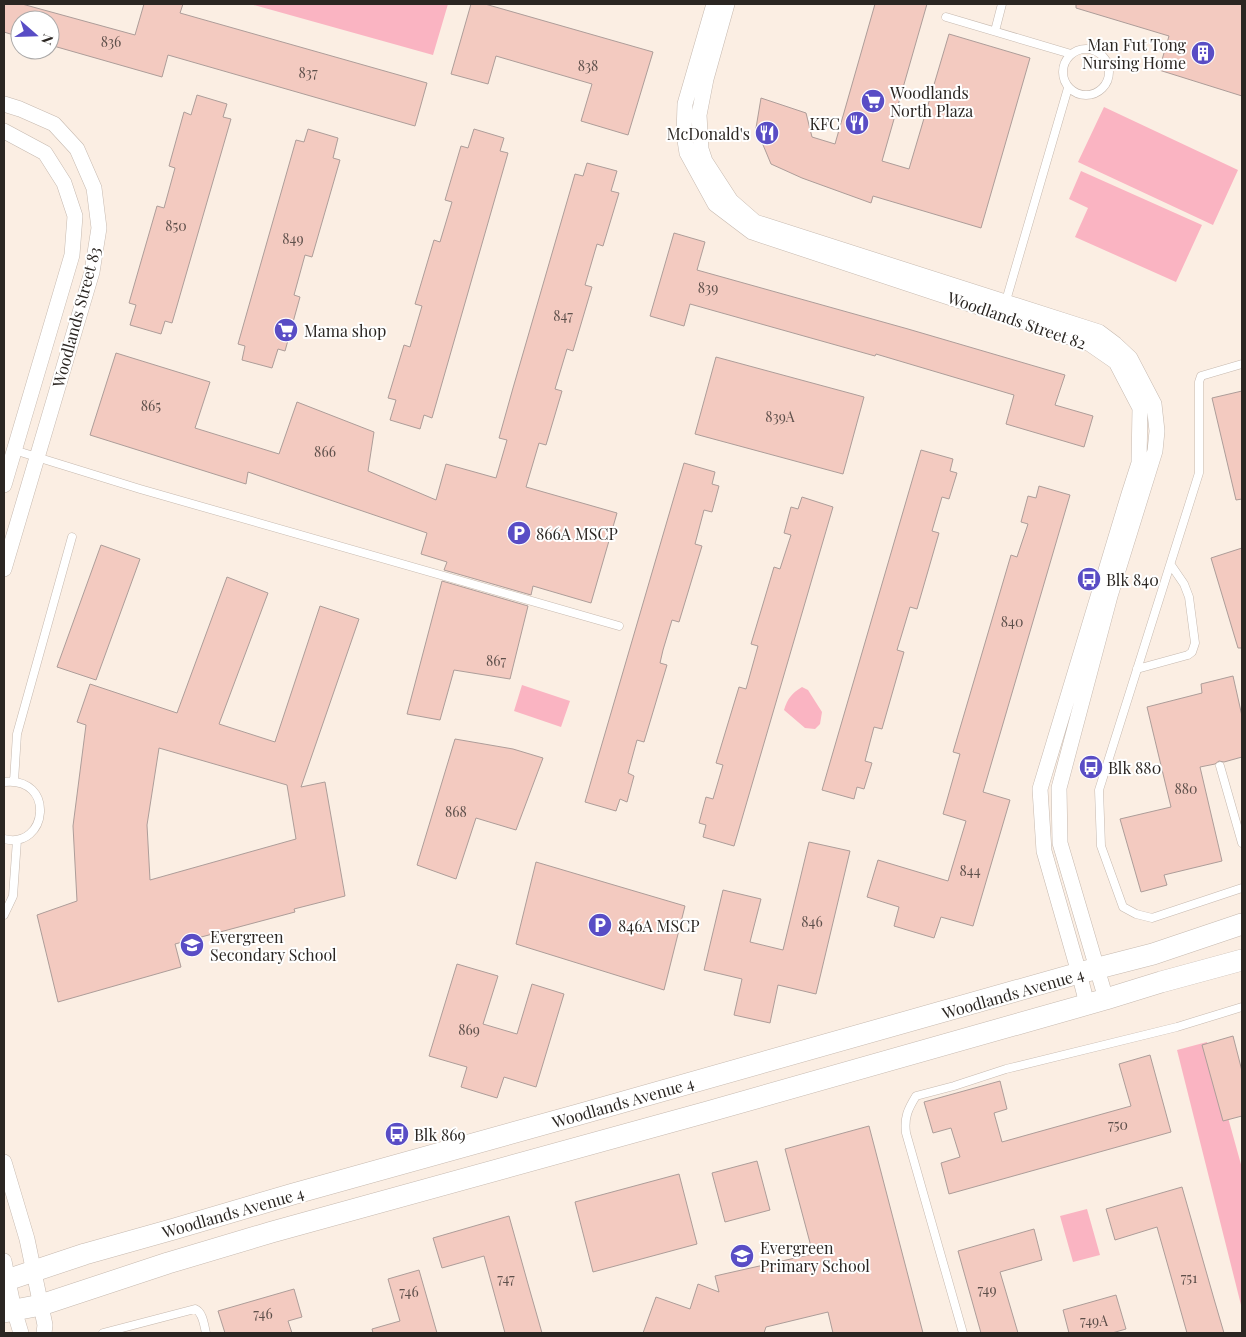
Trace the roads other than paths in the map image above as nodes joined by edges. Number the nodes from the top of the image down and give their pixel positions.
1 (714, 4) edge
2 (727, 4) edge
3 (1002, 4) edge
4 (946, 17) dead end
5 (995, 31) junction
6 (1071, 54) junction
7 (1068, 88) junction
8 (4, 104) edge
9 (4, 131) edge
10 (906, 277) junction
11 (1003, 308) junction
12 (1242, 364) edge
13 (14, 450) junction
14 (37, 456) junction
15 (4, 485) edge
16 (72, 537) dead end
17 (1171, 565) junction
18 (4, 569) edge
19 (619, 626) dead end
20 (1137, 669) junction
21 (1220, 766) dead end
22 (14, 781) junction
23 (4, 782) edge
24 (4, 839) edge
25 (17, 840) junction
26 (1242, 843) edge
27 (1242, 888) edge
28 (4, 915) edge
29 (1242, 924) edge
30 (1242, 960) edge
31 (1089, 971) junction
32 (1096, 1002) junction
33 (1242, 1007) edge
34 (4, 1162) edge
35 (33, 1272) junction
36 (5, 1274) edge
37 (41, 1305) junction
38 (9, 1311) edge
39 (20, 1333) edge
40 (44, 1333) edge
41 (103, 1333) edge
42 (206, 1333) edge
43 (963, 1333) edge

1 - 10 street, Woodlands Street 82
2 - 10 street, Woodlands Street 82
3 - 5 lane
4 - 5 lane
5 - 6 lane
6 - 7 lane
6 - 7 lane
7 - 11 lane, Woodlands Street 82
8 - 14 street, Woodlands Street 83
9 - 13 street, Woodlands Street 83
10 - 11 street, Woodlands Street 82
11 - 31 street, Woodlands Street 82
12 - 17 lane
13 - 14 lane
13 - 15 street, Woodlands Street 83
14 - 18 street, Woodlands Street 83
14 - 19 lane
16 - 22 lane
17 - 20 lane
17 - 20 lane
20 - 27 lane
21 - 26 lane
22 - 23 lane
22 - 25 lane
24 - 25 lane
25 - 28 lane
29 - 31 main road, Woodlands Avenue 4
30 - 32 main road, Woodlands Avenue 4
31 - 32 street, Woodlands Street 82
31 - 35 main road, Woodlands Avenue 4
32 - 37 main road, Woodlands Avenue 4
33 - 43 lane
34 - 35 street
35 - 36 main road, Woodlands Avenue 4
35 - 37 street
36 - 38 street
37 - 38 main road, Woodlands Avenue 4
37 - 40 street
38 - 39 street
41 - 42 lane

